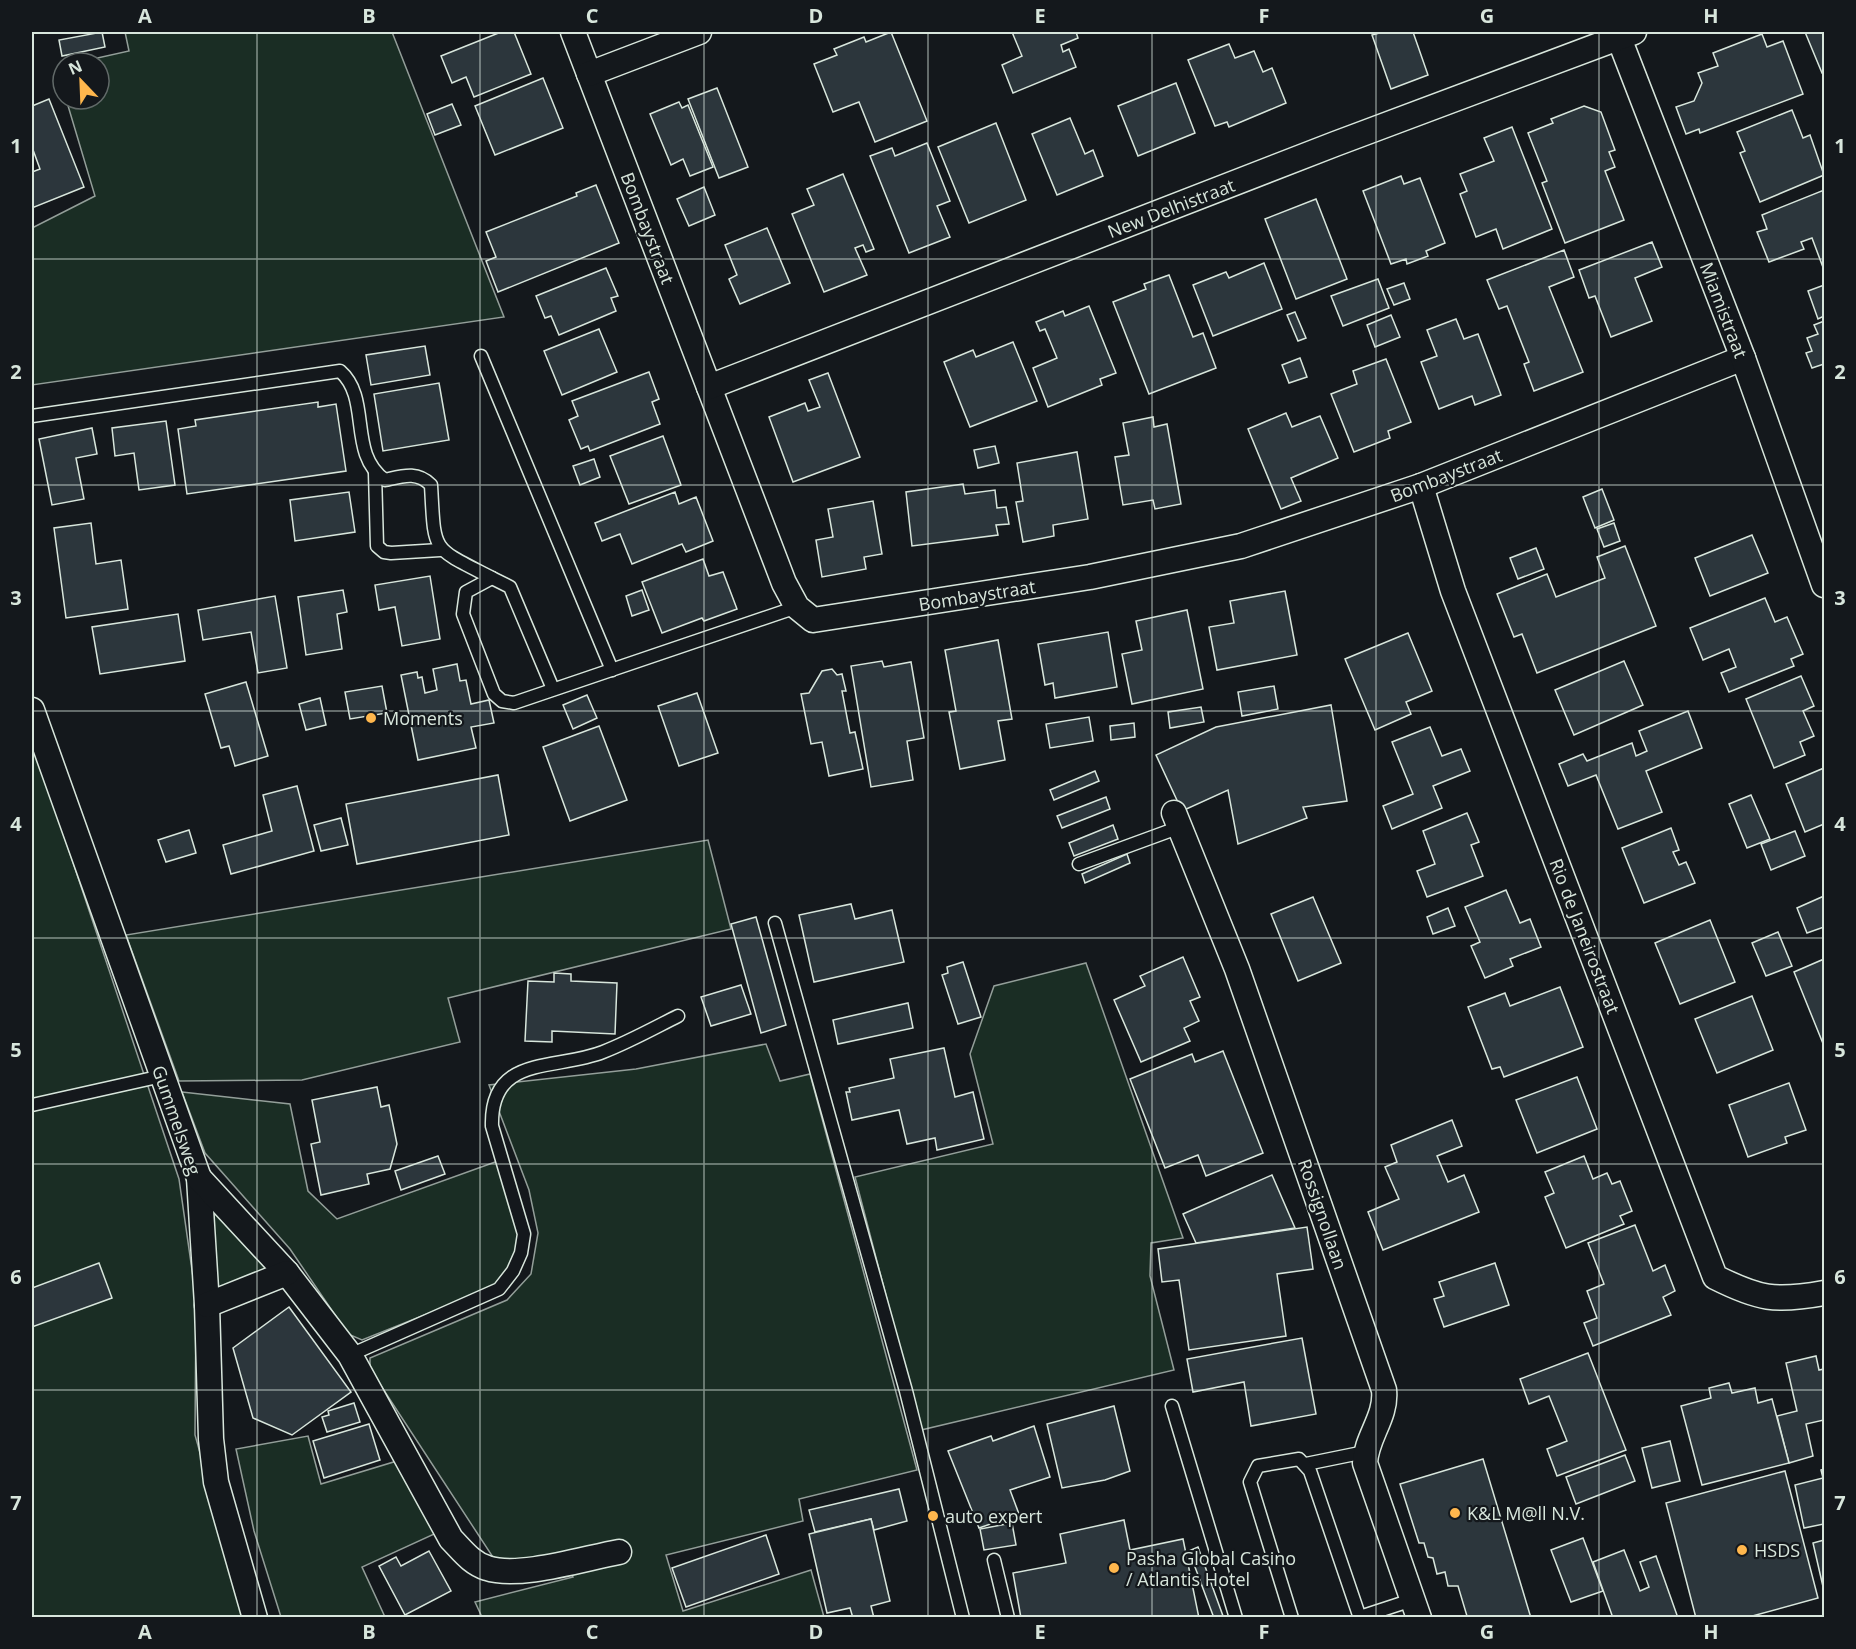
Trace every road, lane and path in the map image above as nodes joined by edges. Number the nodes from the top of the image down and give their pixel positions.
1 (573, 32) edge
2 (699, 32) edge
3 (1626, 35) edge
4 (589, 74) junction
5 (481, 356) dead end
6 (1743, 358) junction
7 (709, 387) junction
8 (32, 416) edge
9 (375, 473) junction
10 (1421, 486) junction
11 (440, 550) junction
12 (492, 578) junction
13 (1824, 585) edge
14 (797, 607) junction
15 (612, 670) junction
16 (553, 689) junction
17 (32, 710) edge
18 (1177, 820) joint
19 (1079, 864) dead end
20 (775, 923) dead end
21 (678, 1016) dead end
22 (162, 1076) junction
23 (32, 1105) edge
24 (199, 1178) junction
25 (287, 1273) junction
26 (1824, 1293) edge
27 (207, 1305) junction
28 (350, 1355) junction
29 (1172, 1406) dead end
30 (1365, 1452) junction
31 (1306, 1464) junction
32 (619, 1552) dead end
33 (994, 1560) dead end
34 (1415, 1609) edge
35 (255, 1617) edge
36 (963, 1617) edge
37 (1008, 1617) edge
38 (1236, 1617) edge
39 (1292, 1617) edge
40 (1360, 1617) edge

1 - 4 street, Bombaystraat
2 - 4 street
3 - 6 street, Miamistraat
3 - 7 street, New Delhistraat
4 - 7 street, Bombaystraat
5 - 15 lane
6 - 10 street, Bombaystraat
6 - 13 street, Miamistraat
7 - 14 street, Bombaystraat
8 - 9 lane
9 - 11 lane
9 - 11 lane
10 - 14 street, Bombaystraat
10 - 26 street, Rio de Janeirostraat
11 - 12 lane
12 - 16 lane
12 - 16 lane
14 - 15 lane
15 - 16 lane
17 - 22 street, Gummelsweg
18 - 19 lane
18 - 30 street, Rossignollaan
20 - 36 lane
21 - 28 lane
22 - 23 lane
22 - 24 street, Gummelsweg
24 - 25 street
24 - 27 street, Gummelsweg
25 - 27 street
25 - 28 street
27 - 35 street, Gummelsweg
28 - 32 street
29 - 38 lane
30 - 31 lane
30 - 34 street
31 - 39 lane
31 - 40 lane
33 - 37 lane
34 - 40 lane

